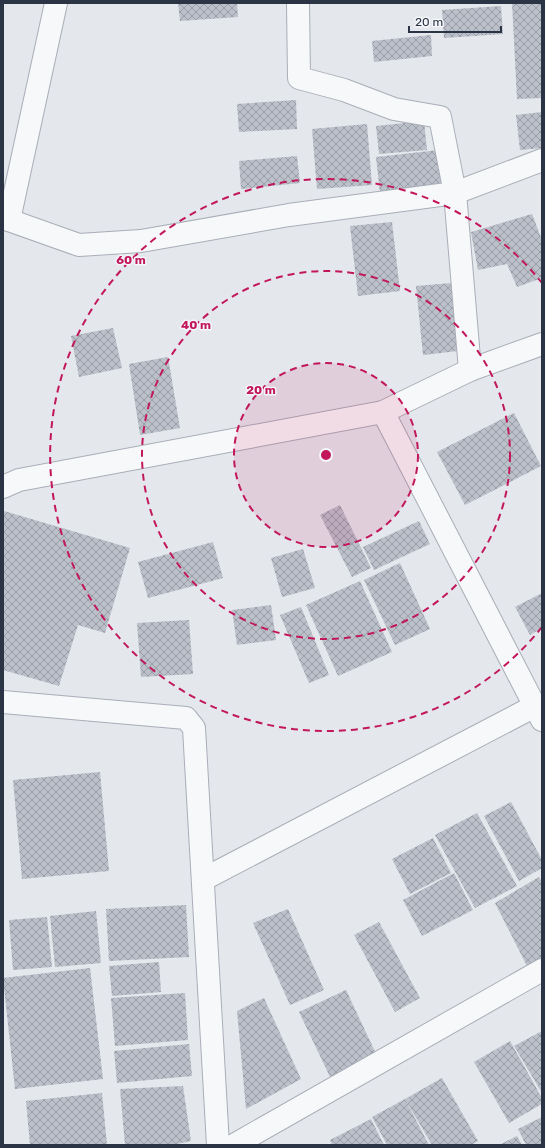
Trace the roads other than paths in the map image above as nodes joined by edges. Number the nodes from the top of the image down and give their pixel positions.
1 (56, 3) edge
2 (298, 3) edge
3 (542, 160) edge
4 (455, 193) junction
5 (6, 219) edge
6 (542, 344) edge
7 (470, 370) junction
8 (383, 412) junction
9 (3, 488) edge
10 (3, 702) edge
11 (538, 713) edge
12 (204, 879) junction
13 (542, 970) edge
14 (218, 1145) edge
15 (234, 1145) edge

1 - 5 street
2 - 4 street
3 - 4 street
4 - 5 street
4 - 7 street
6 - 7 street
7 - 8 street
8 - 9 street
8 - 11 street
10 - 12 street
11 - 12 street
12 - 14 street
13 - 15 street

